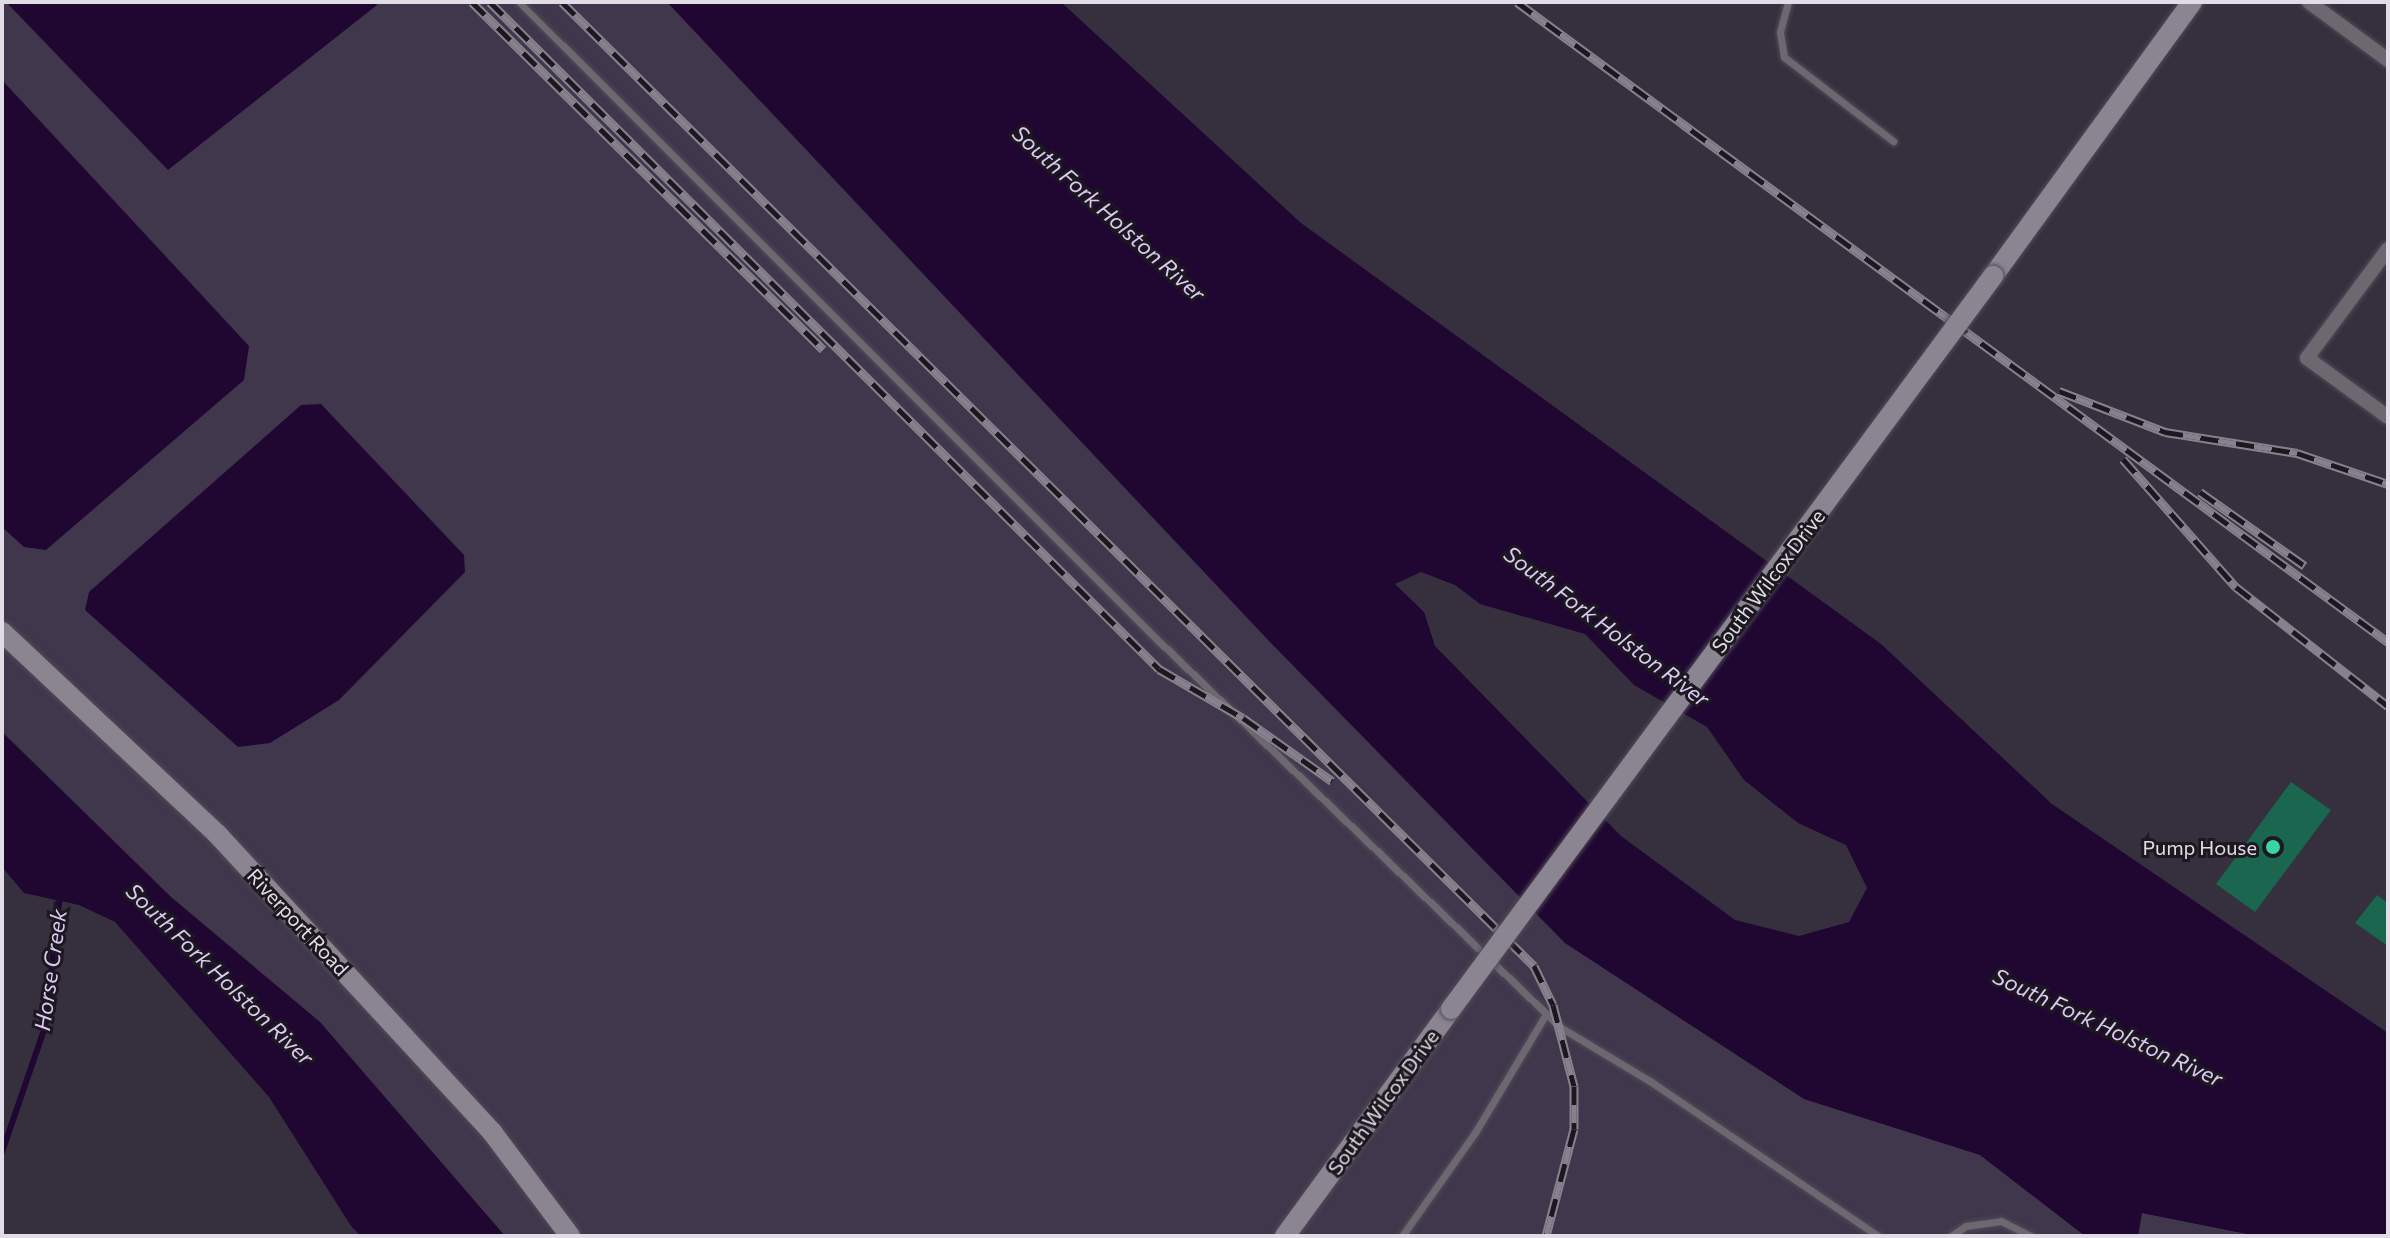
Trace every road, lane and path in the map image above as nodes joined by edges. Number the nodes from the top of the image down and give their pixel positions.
1 (519, 2) edge
2 (1788, 2) edge
3 (2192, 2) edge
4 (2309, 2) edge
5 (2388, 60) edge
6 (1893, 141) dead end
7 (2388, 249) edge
8 (2388, 417) edge
9 (2, 632) edge
10 (1546, 1014) junction
11 (570, 1236) edge
12 (1285, 1236) edge
13 (1402, 1236) edge
14 (1878, 1236) edge
15 (1951, 1236) edge
16 (2030, 1236) edge

1 - 10 lane
2 - 6 lane
3 - 12 main road, South Wilcox Drive, bridge
4 - 5 street
7 - 8 street
9 - 11 main road, Riverport Road
10 - 13 lane
10 - 14 lane
15 - 16 lane

